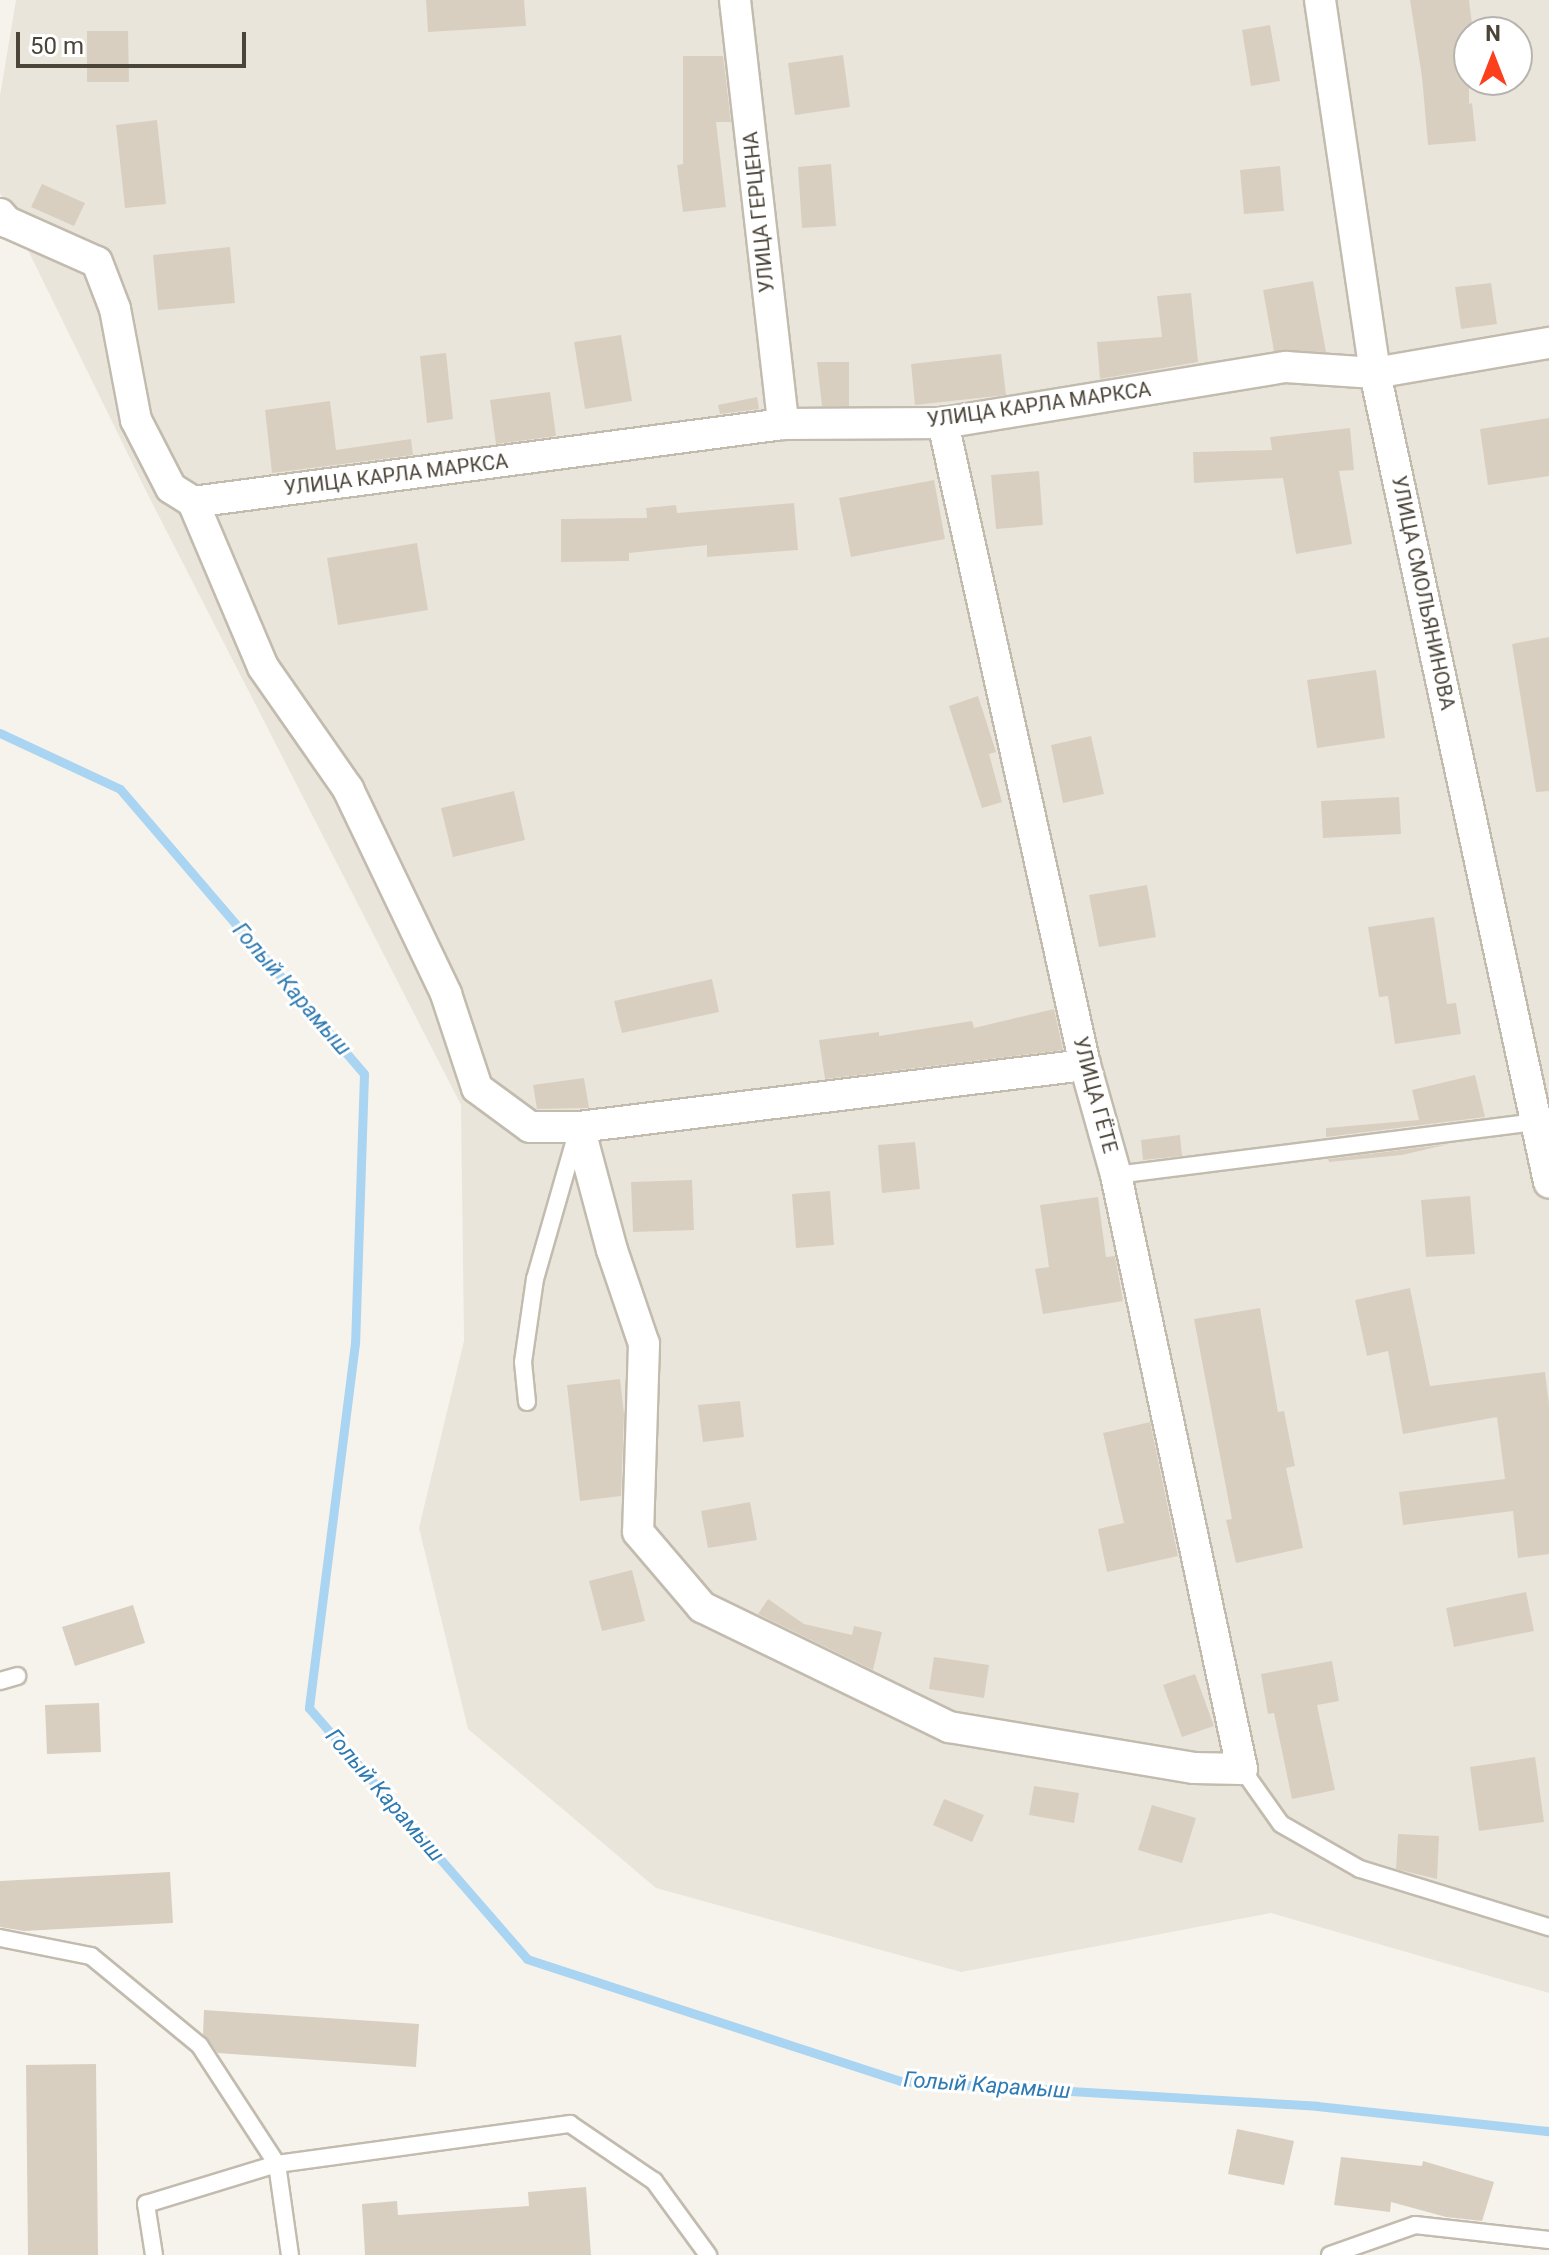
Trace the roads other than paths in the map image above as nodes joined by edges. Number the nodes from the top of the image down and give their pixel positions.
1 (735, 0) edge
2 (1320, 0) edge
3 (0, 214) edge
4 (1549, 343) edge
5 (1375, 373) junction
6 (943, 423) junction
7 (783, 424) junction
8 (193, 502) junction
9 (1536, 1058) edge
10 (1085, 1065) junction
11 (1537, 1122) junction
12 (579, 1127) junction
13 (1116, 1175) junction
14 (1549, 1182) edge
15 (527, 1402) dead end
16 (17, 1676) dead end
17 (0, 1681) edge
18 (1242, 1769) junction
19 (1549, 1927) edge
20 (0, 1938) edge
21 (277, 2164) junction
22 (1549, 2240) edge
23 (154, 2255) edge
24 (290, 2255) edge
25 (708, 2255) edge
26 (1330, 2255) edge

1 - 7 street, УЛИЦА ГЕРЦЕНА
2 - 5 street, УЛИЦА СМОЛЬЯНИНОВА
3 - 8 street
4 - 5 street, УЛИЦА КАРЛА МАРКСА
5 - 6 street, УЛИЦА КАРЛА МАРКСА
5 - 9 street, УЛИЦА СМОЛЬЯНИНОВА
6 - 7 street, УЛИЦА КАРЛА МАРКСА
6 - 10 street, УЛИЦА ГЁТЕ
7 - 8 street, УЛИЦА КАРЛА МАРКСА
8 - 12 street
9 - 11 street, УЛИЦА СМОЛЬЯНИНОВА
10 - 12 street
10 - 13 street, УЛИЦА ГЁТЕ
11 - 13 lane
11 - 14 street, УЛИЦА СМОЛЬЯНИНОВА
12 - 15 lane
12 - 18 street
13 - 18 street, УЛИЦА ГЁТЕ
16 - 17 lane
18 - 19 lane
20 - 21 lane
21 - 23 lane
21 - 24 lane
21 - 25 lane
22 - 26 lane

